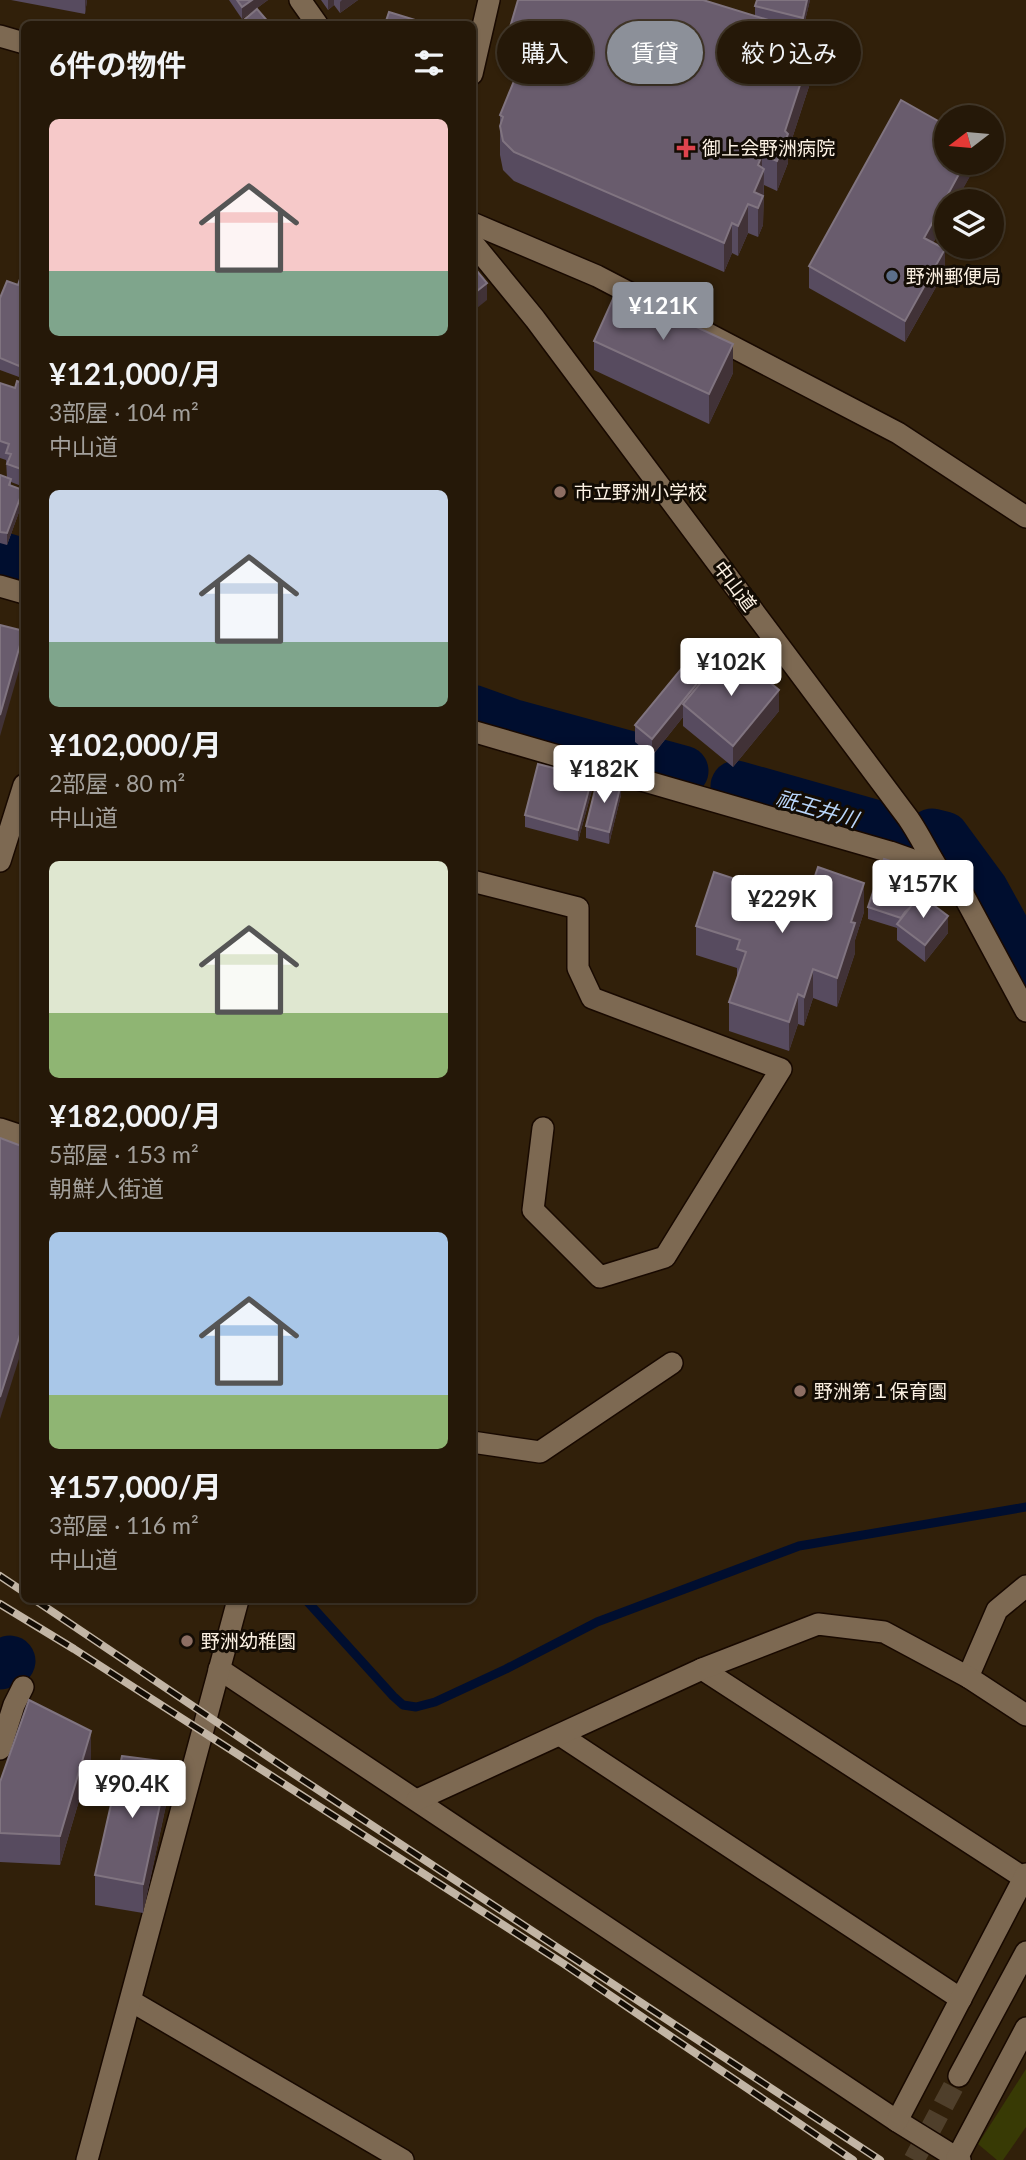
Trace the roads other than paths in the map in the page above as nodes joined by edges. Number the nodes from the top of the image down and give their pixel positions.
1 (300, 0) edge
2 (489, 0) edge
3 (315, 21) edge
4 (0, 36) edge
5 (21, 42) edge
6 (476, 57) edge
7 (476, 225) edge
8 (476, 247) edge
9 (1026, 517) edge
10 (0, 586) edge
11 (21, 592) edge
12 (476, 734) edge
13 (21, 794) edge
14 (0, 861) edge
15 (938, 869) junction
16 (476, 882) edge
17 (1026, 1011) edge
18 (543, 1128) dead end
19 (0, 1129) edge
20 (21, 1136) edge
21 (673, 1363) dead end
22 (476, 1443) edge
23 (1026, 1586) edge
24 (237, 1603) edge
25 (219, 1669) junction
26 (702, 1669) junction
27 (968, 1677) junction
28 (12, 1698) edge
29 (1026, 1715) edge
30 (560, 1735) junction
31 (0, 1749) edge
32 (417, 1800) junction
33 (1025, 1876) edge
34 (1026, 1952) edge
35 (961, 1999) junction
36 (131, 2001) junction
37 (1024, 2035) edge
38 (959, 2076) tunnel mouth
39 (897, 2121) junction
40 (958, 2159) edge
41 (88, 2160) edge
42 (404, 2160) edge

1 - 3 street
2 - 6 street
4 - 5 street
7 - 9 street
8 - 15 street, 中山道
10 - 11 street
12 - 15 street
13 - 14 street
15 - 17 street, 中山道
16 - 18 street
19 - 20 street
21 - 22 street
23 - 27 street
24 - 25 street
25 - 32 street
25 - 36 street
26 - 27 street
26 - 30 street
26 - 33 street
27 - 29 street
28 - 31 street
30 - 32 street
30 - 35 street
32 - 39 street
33 - 35 street
34 - 38 street
35 - 39 street
36 - 41 street
36 - 42 street
37 - 40 street
39 - 40 street

